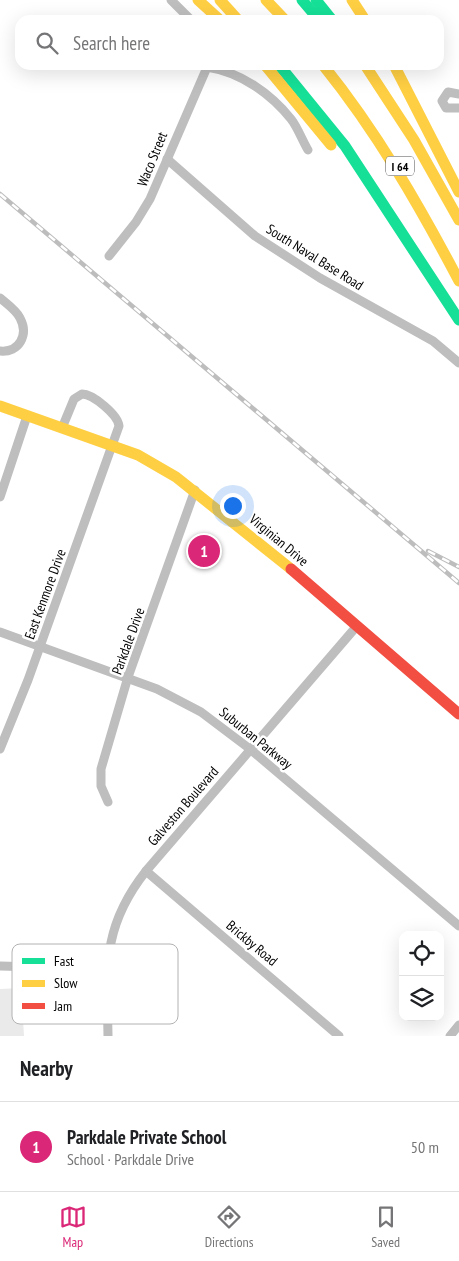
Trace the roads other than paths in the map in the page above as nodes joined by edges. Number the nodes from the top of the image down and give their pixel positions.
1 (170, 0) edge
2 (198, 0) edge
3 (220, 0) edge
4 (266, 0) edge
5 (279, 0) edge
6 (302, 0) edge
7 (316, 0) edge
8 (352, 0) edge
9 (186, 15) edge
10 (214, 15) edge
11 (234, 15) edge
12 (280, 15) edge
13 (292, 15) edge
14 (315, 15) edge
15 (328, 15) edge
16 (362, 15) edge
17 (206, 70) edge
18 (224, 70) edge
19 (269, 70) edge
20 (283, 70) edge
21 (328, 70) edge
22 (335, 70) edge
23 (357, 70) edge
24 (368, 70) edge
25 (397, 70) edge
26 (459, 94) edge
27 (459, 108) edge
28 (308, 150) dead end
29 (167, 159) junction
30 (442, 189) junction
31 (459, 192) edge
32 (459, 220) edge
33 (400, 229) junction
34 (109, 256) dead end
35 (459, 272) edge
36 (459, 281) edge
37 (1, 301) edge
38 (459, 320) edge
39 (0, 351) edge
40 (459, 363) edge
41 (0, 406) edge
42 (27, 416) junction
43 (62, 428) junction
44 (113, 446) junction
45 (196, 490) junction
46 (0, 497) edge
47 (356, 626) junction
48 (0, 632) edge
49 (40, 646) junction
50 (128, 678) junction
51 (459, 714) edge
52 (0, 749) edge
53 (250, 749) junction
54 (108, 802) dead end
55 (146, 871) junction
56 (459, 926) edge
57 (110, 944) edge
58 (459, 1026) edge
59 (340, 1036) edge
60 (450, 1036) edge

1 - 9 street
2 - 10 main road
3 - 11 main road
4 - 12 main road
5 - 13 main road
6 - 14 main road
7 - 15 main road
8 - 16 main road
17 - 29 street, Waco Street
18 - 28 street
19 - 33 main road
20 - 33 main road, I 64
21 - 36 main road
22 - 35 main road, I 64
23 - 30 main road
24 - 30 main road, I 64
25 - 31 main road
26 - 27 street
29 - 34 street, Waco Street
29 - 40 street, South Naval Base Road
30 - 32 main road, I 64
33 - 38 main road, I 64
37 - 39 street
41 - 42 main road, Virginian Drive
42 - 43 main road, Virginian Drive
42 - 46 street
43 - 44 main road, Virginian Drive
43 - 44 street, East Kenmore Drive
44 - 45 main road, Virginian Drive
44 - 49 street, East Kenmore Drive
45 - 47 main road, Virginian Drive
45 - 50 street, Parkdale Drive
47 - 51 main road, Virginian Drive
47 - 53 street, Galveston Boulevard
48 - 49 street, Suburban Parkway
49 - 50 street, Suburban Parkway
49 - 52 street, East Kenmore Drive
50 - 53 street, Suburban Parkway
50 - 54 street, Parkdale Drive
53 - 55 street, Galveston Boulevard
53 - 56 street, Suburban Parkway
55 - 57 street, Galveston Boulevard
55 - 59 street, Brickby Road
58 - 60 street

